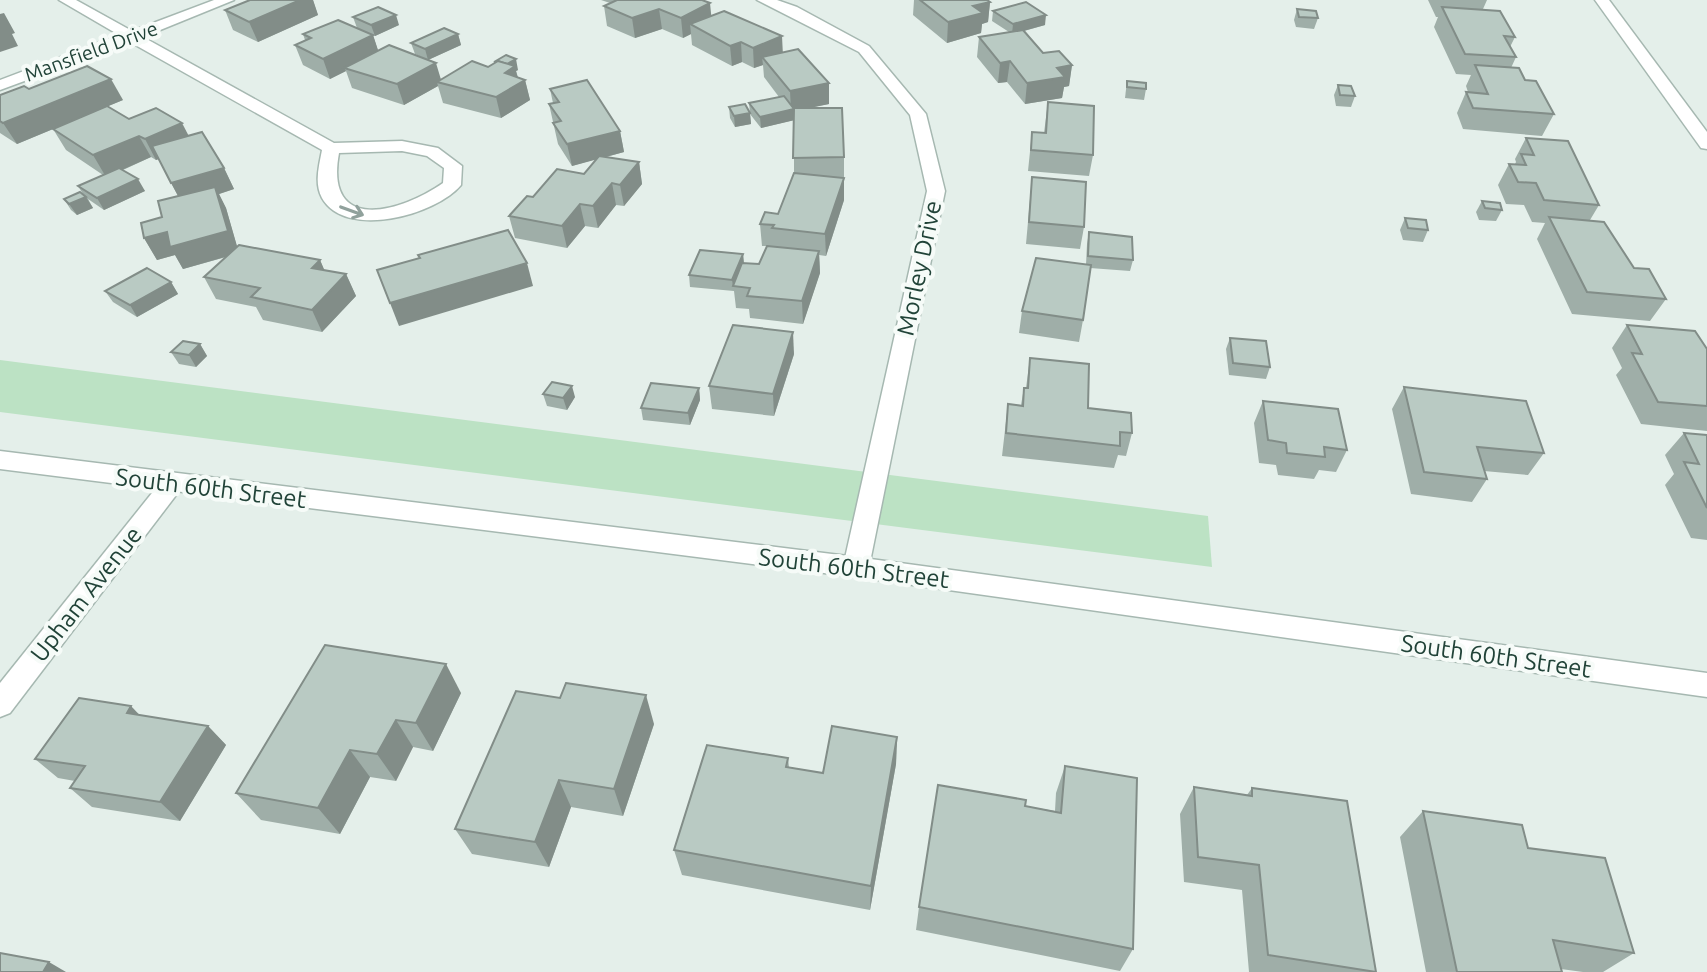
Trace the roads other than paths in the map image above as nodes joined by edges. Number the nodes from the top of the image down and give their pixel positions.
1 (66, 0) edge
2 (227, 0) edge
3 (764, 0) edge
4 (1602, 0) edge
5 (132, 35) junction
6 (0, 85) edge
7 (1707, 144) edge
8 (331, 148) junction
9 (0, 460) edge
10 (172, 484) junction
11 (856, 567) junction
12 (1707, 685) edge
13 (0, 704) edge

1 - 5 street
2 - 5 street, Mansfield Drive
3 - 11 street, Morley Drive
4 - 7 street
5 - 6 street, Mansfield Drive
5 - 8 street
8 -> 8 street
9 - 10 street, South 60th Street
10 - 11 street, South 60th Street
10 - 13 street, Upham Avenue
11 - 12 street, South 60th Street

